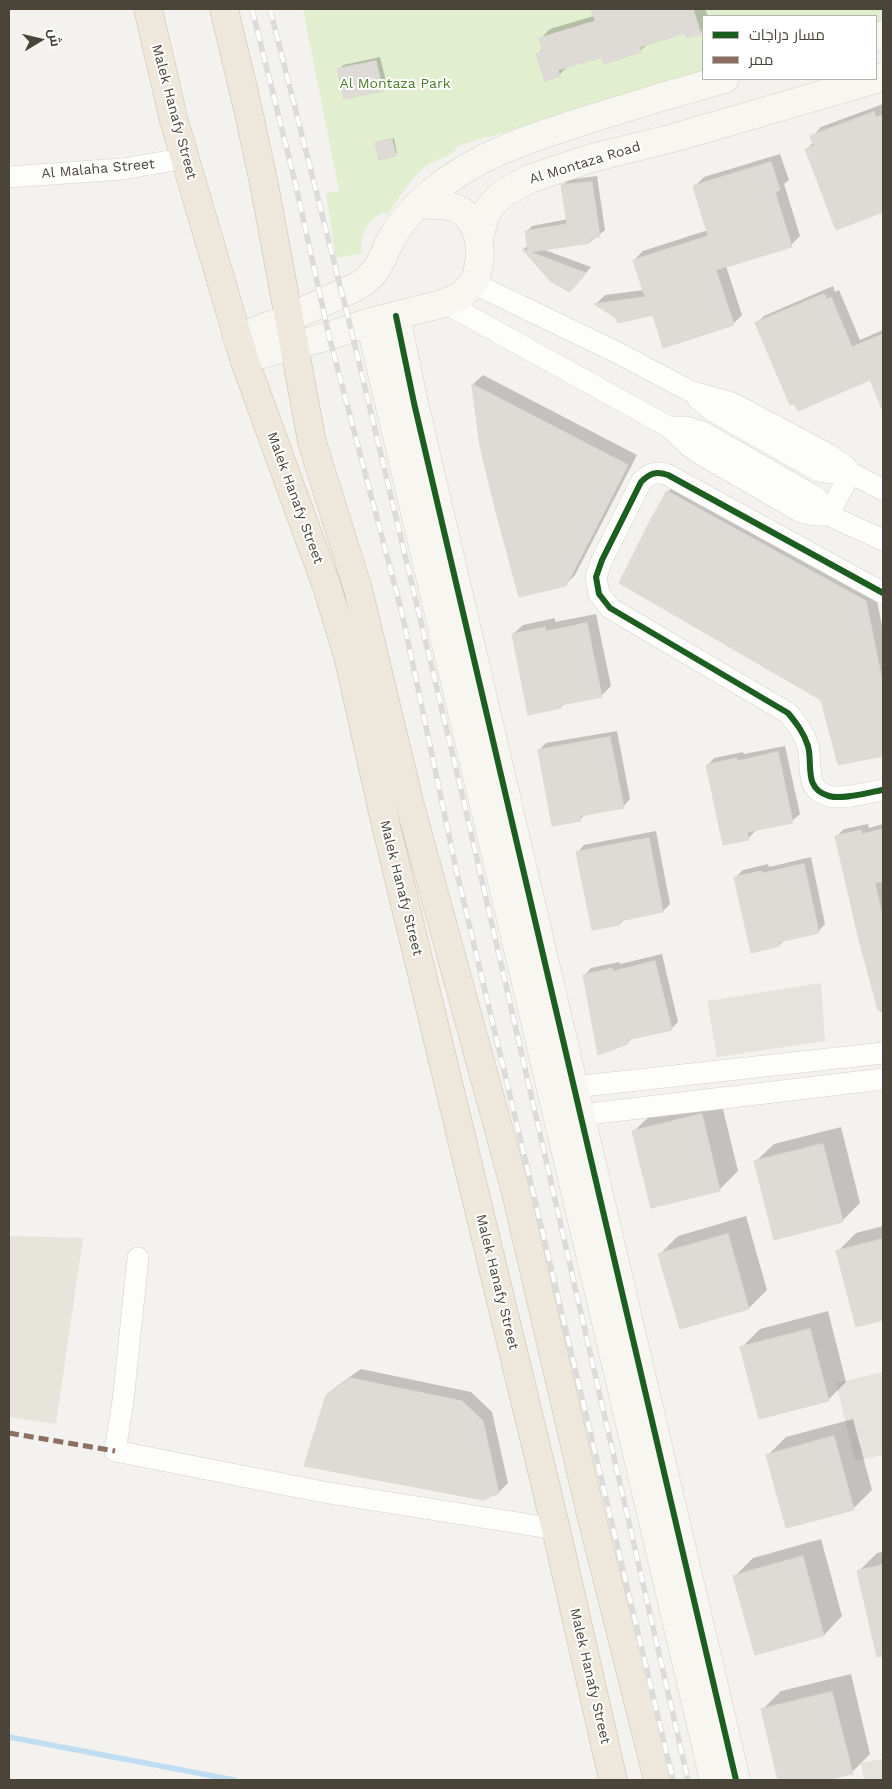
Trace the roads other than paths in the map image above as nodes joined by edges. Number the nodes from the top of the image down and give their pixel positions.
1 (148, 9) edge
2 (224, 9) edge
3 (721, 80) edge
4 (873, 80) edge
5 (499, 150) junction
6 (186, 158) junction
7 (9, 177) edge
8 (516, 185) junction
9 (417, 205) junction
10 (479, 239) junction
11 (473, 283) junction
12 (445, 303) junction
13 (289, 318) junction
14 (383, 319) junction
15 (293, 346) junction
16 (241, 349) junction
17 (850, 473) junction
18 (883, 490) edge
19 (828, 515) junction
20 (883, 540) edge
21 (883, 593) edge
22 (883, 790) edge
23 (410, 805) junction
24 (383, 813) junction
25 (883, 1053) edge
26 (883, 1079) edge
27 (574, 1087) junction
28 (580, 1114) junction
29 (138, 1258) dead end
30 (556, 1529) junction
31 (613, 1780) edge
32 (658, 1780) edge
33 (714, 1780) edge
34 (736, 1780) edge

1 - 6 highway, Malek Hanafy Street
2 - 13 highway, Malek Hanafy Street
3 - 5 street
4 - 8 street, Al Montaza Road
5 - 8 street
5 - 9 street
6 - 7 street, Al Malaha Street
6 - 16 highway, Malek Hanafy Street
8 - 10 street, Al Montaza Road
9 - 10 street
9 - 13 street
10 - 11 street, Al Montaza Road
11 - 12 street
11 - 17 street
12 - 14 street
12 - 19 street
13 - 15 highway, Malek Hanafy Street
13 - 16 street
14 - 15 street
14 - 27 street
14 - 33 street
15 - 16 street
15 - 23 highway, Malek Hanafy Street
16 - 24 highway, Malek Hanafy Street
17 - 18 street
17 - 19 street
19 - 20 street
21 - 22 street
23 - 24 highway
23 - 32 highway, Malek Hanafy Street
24 - 30 highway, Malek Hanafy Street
25 - 27 street
26 - 28 street
27 - 28 street
28 - 34 street
29 - 30 street
30 - 31 highway, Malek Hanafy Street

